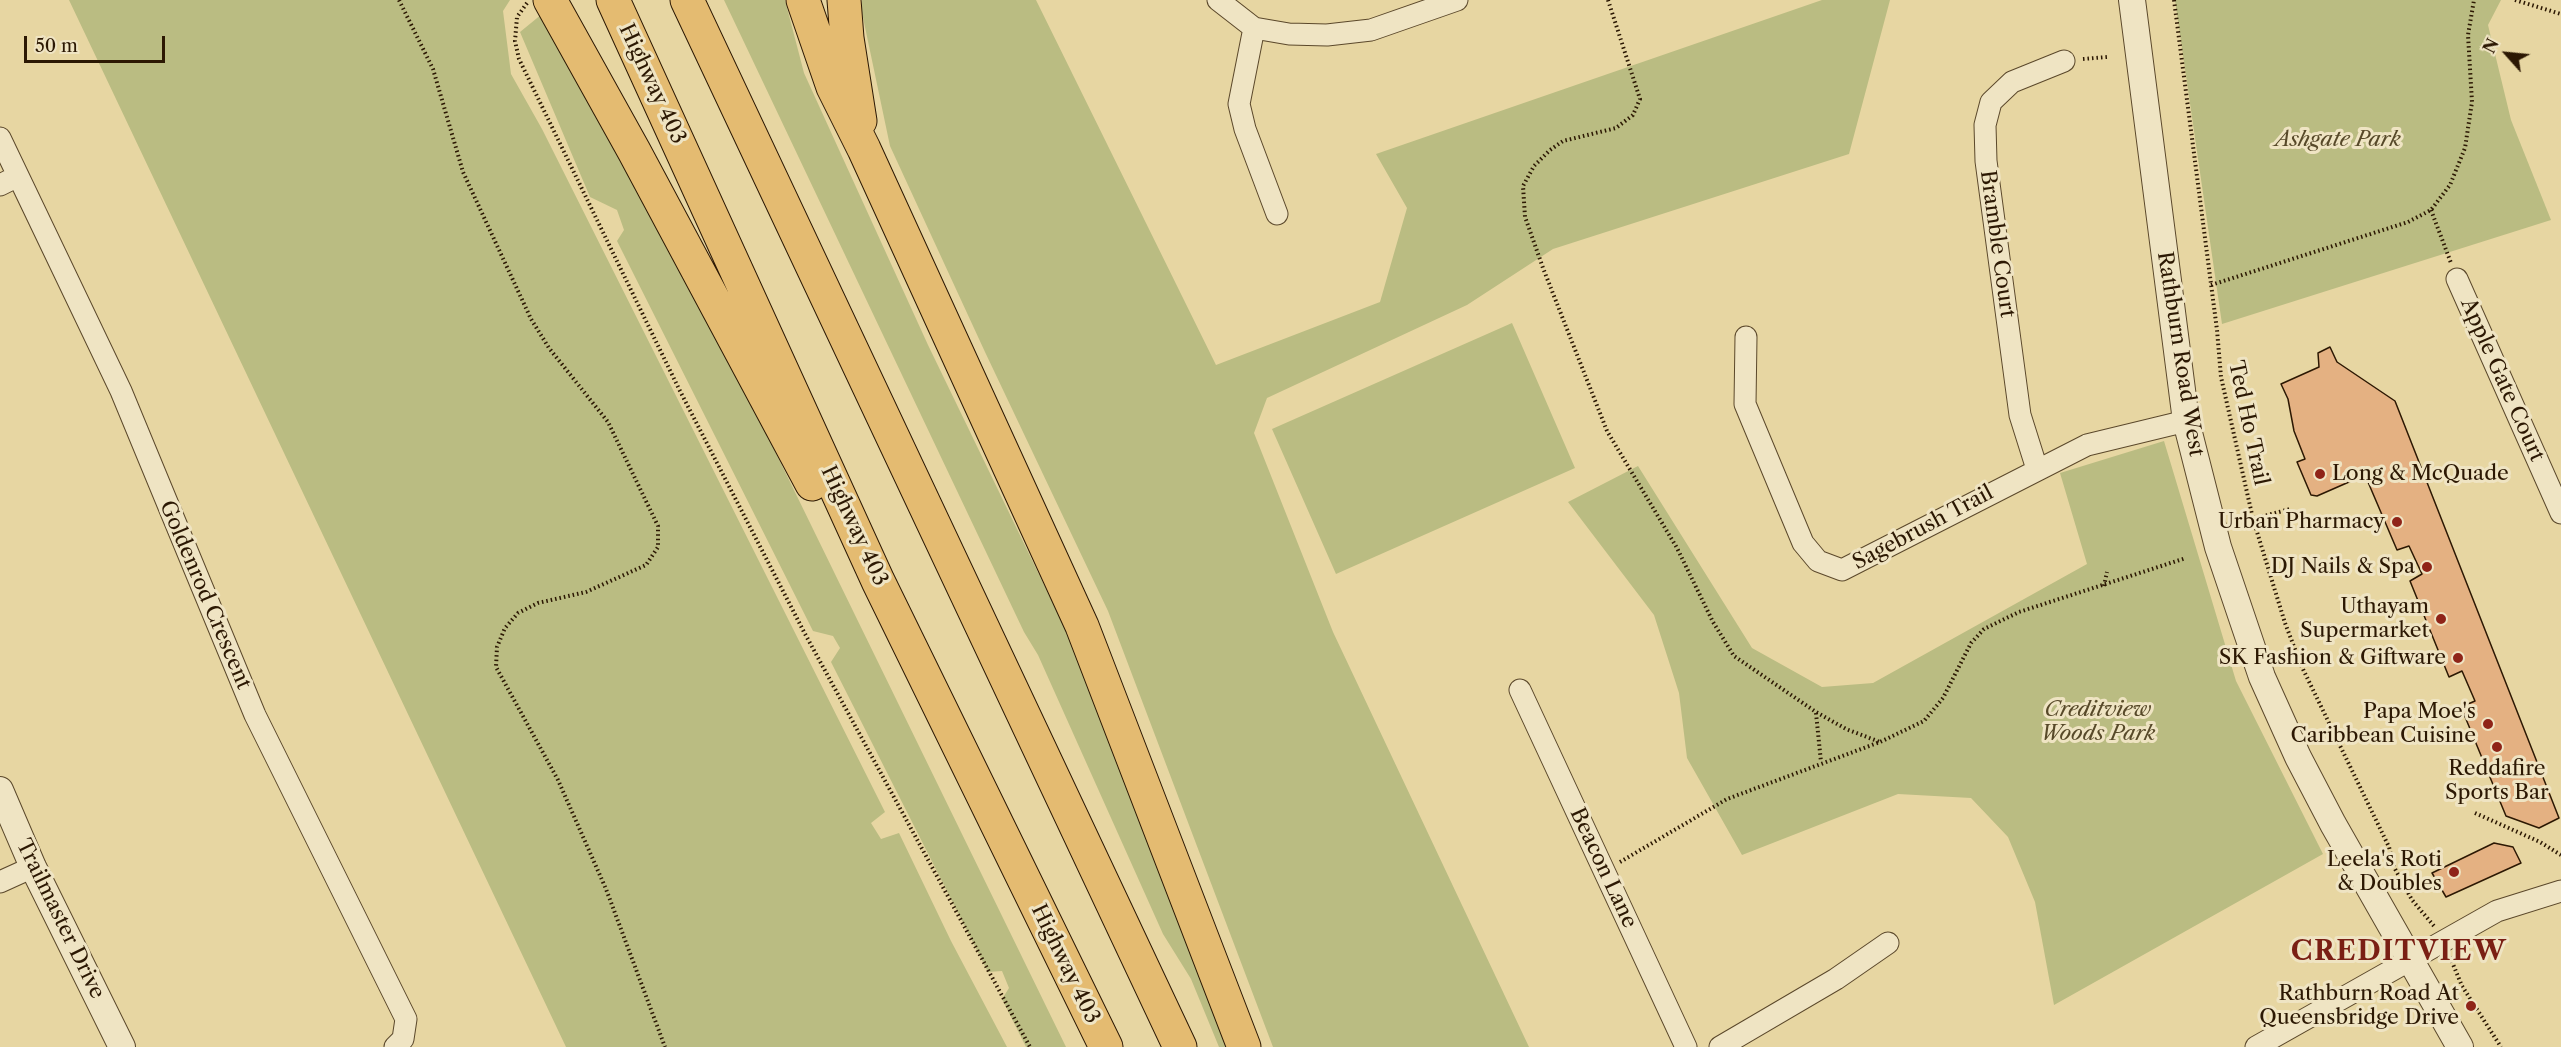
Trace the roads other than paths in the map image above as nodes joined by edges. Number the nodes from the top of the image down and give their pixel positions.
1 (550, 0) edge
2 (613, 0) edge
3 (687, 0) edge
4 (803, 0) edge
5 (844, 0) edge
6 (1218, 0) edge
7 (1457, 0) edge
8 (2132, 0) edge
9 (1254, 28) junction
10 (2064, 61) road end
11 (0, 138) edge
12 (864, 149) junction
13 (9, 180) edge
14 (1277, 214) dead end
15 (2457, 279) road end
16 (1746, 337) dead end
17 (2186, 421) junction
18 (2037, 469) junction
19 (2561, 513) edge
20 (878, 581) junction
21 (1520, 690) dead end
22 (0, 790) edge
23 (33, 867) junction
24 (0, 882) edge
25 (2561, 891) edge
26 (1888, 943) dead end
27 (2410, 960) junction
28 (122, 1047) edge
29 (395, 1047) edge
30 (1106, 1047) edge
31 (1180, 1047) edge
32 (1244, 1047) edge
33 (1686, 1047) edge
34 (1720, 1047) edge
35 (2256, 1047) edge
36 (2460, 1047) edge

1 - 20 highway
2 - 20 highway, Highway 403
3 - 31 highway
4 - 12 highway
5 - 12 highway
6 - 9 street
7 - 9 street
8 - 17 street, Rathburn Road West
9 - 14 street
10 - 18 street, Bramble Court
11 - 13 street, Goldenrod Crescent
12 - 32 highway
13 - 29 street, Goldenrod Crescent
15 - 19 street, Apple Gate Court
16 - 18 street, Sagebrush Trail
17 - 18 street, Sagebrush Trail
17 - 27 street, Rathburn Road West
20 - 30 highway, Highway 403
21 - 33 street, Beacon Lane
22 - 23 street, Trailmaster Drive
23 - 24 street
23 - 28 street, Trailmaster Drive
25 - 27 street
26 - 34 street
27 - 35 street
27 - 36 street, Rathburn Road West

